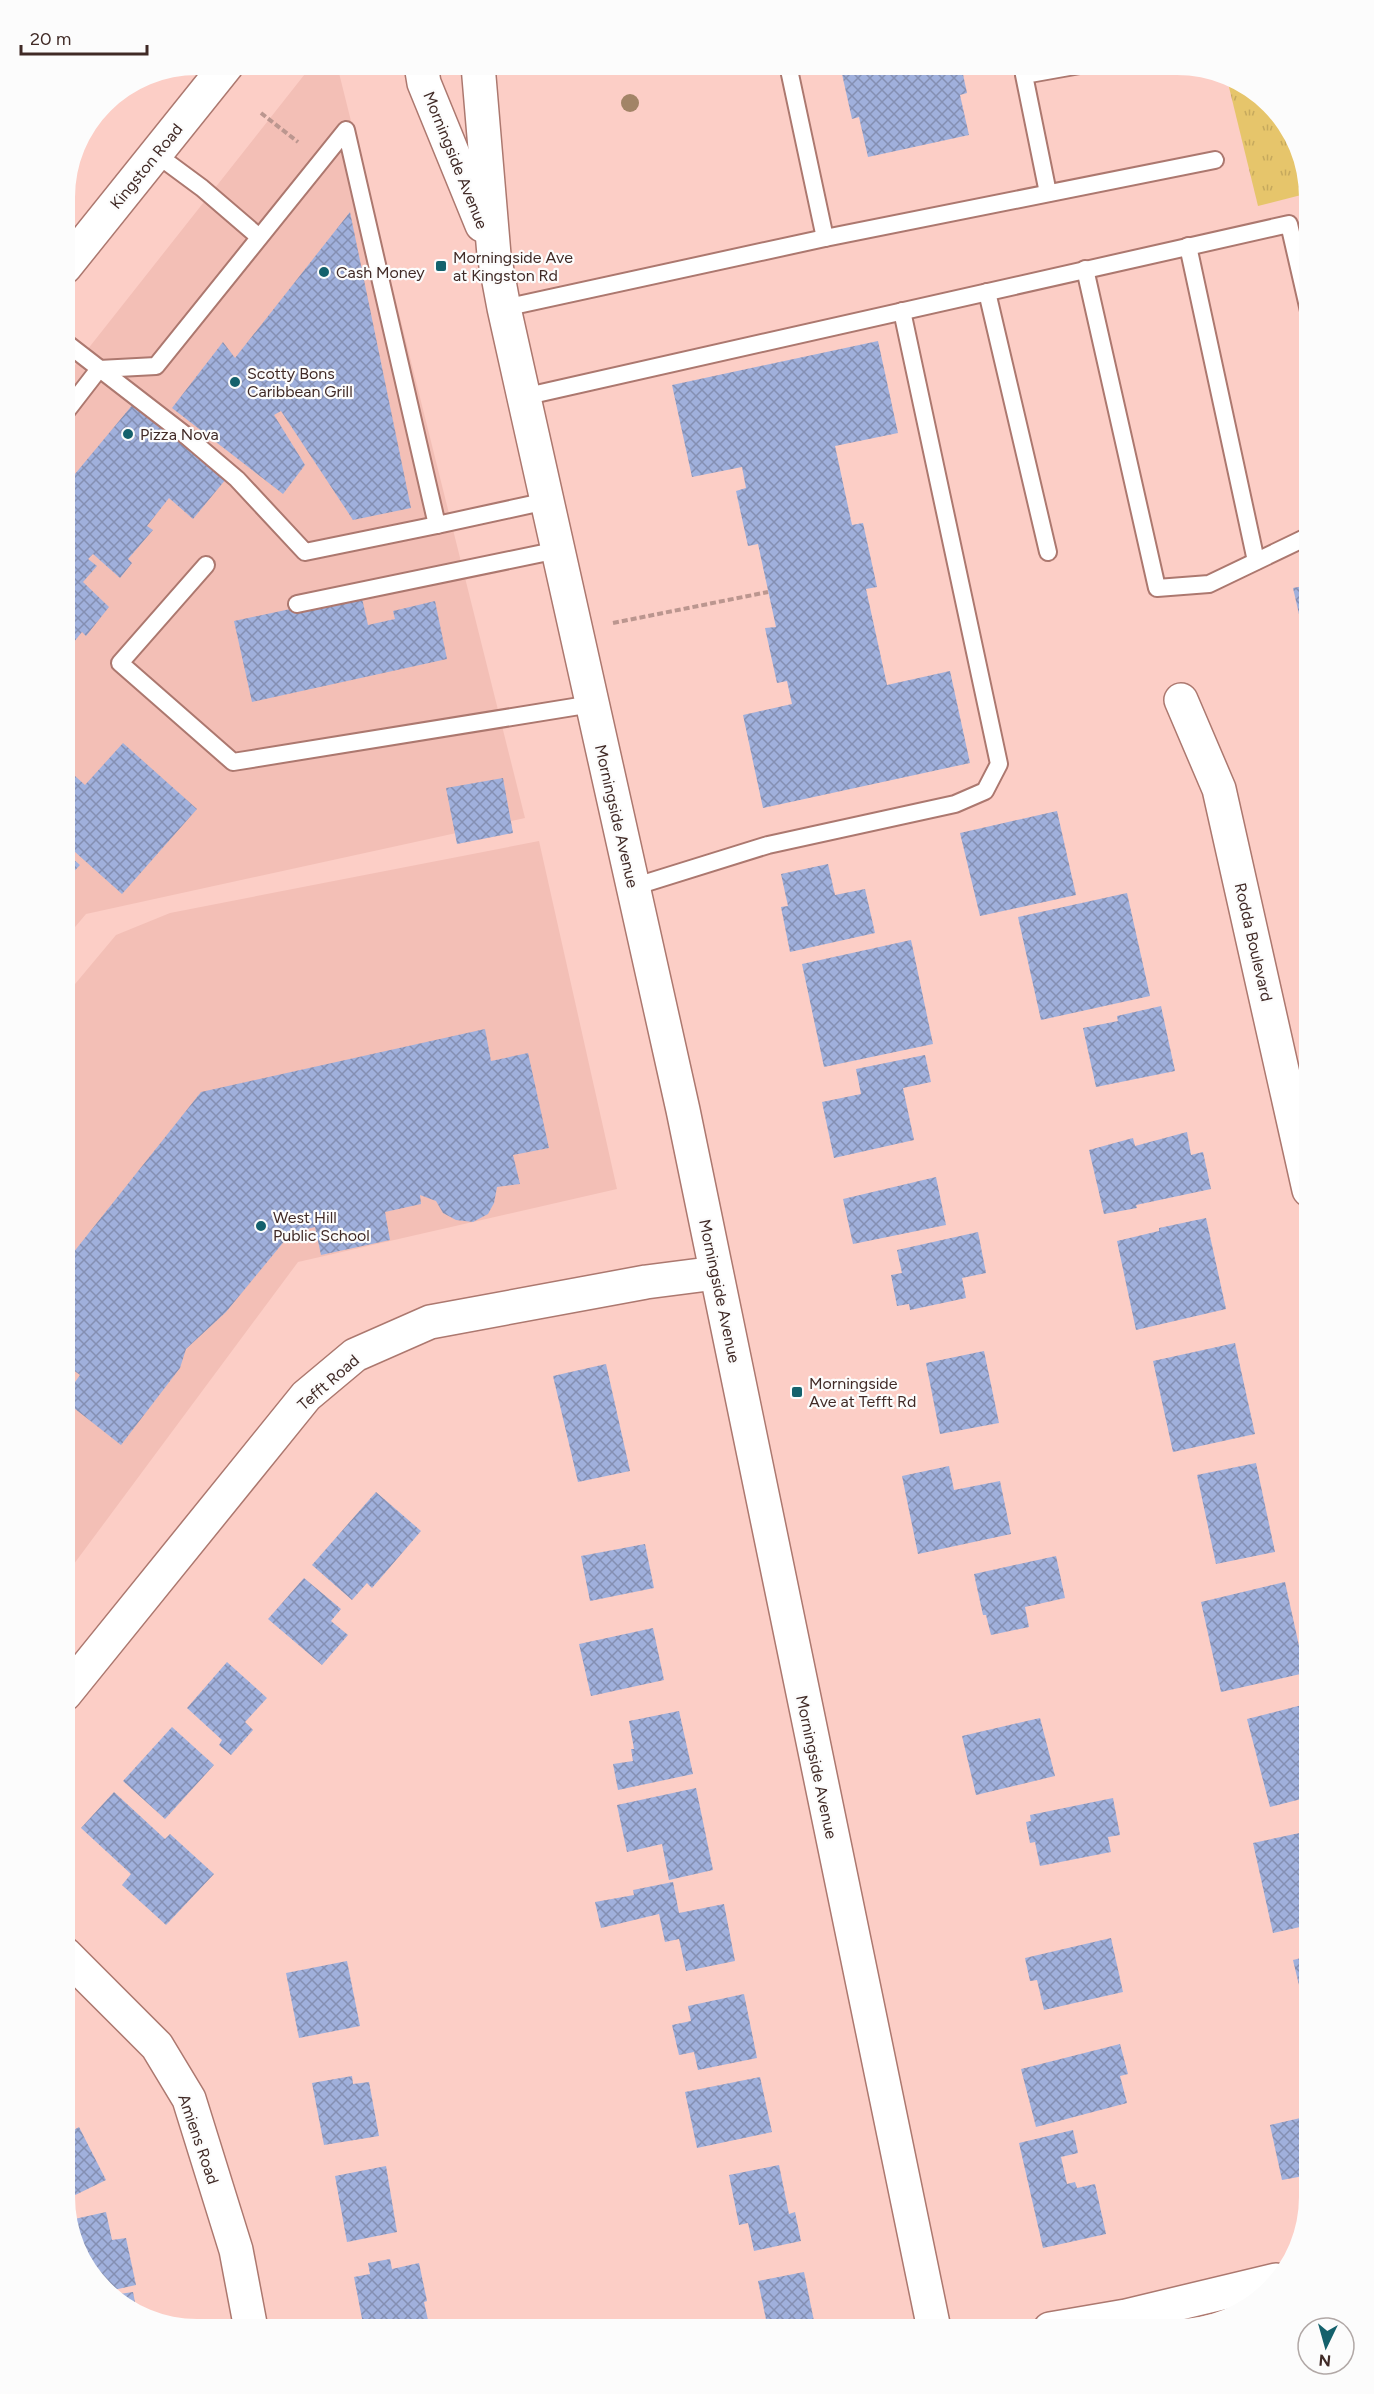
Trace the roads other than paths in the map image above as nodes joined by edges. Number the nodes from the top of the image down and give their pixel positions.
1 (218, 75) edge
2 (423, 75) edge
3 (479, 75) edge
4 (790, 75) edge
5 (1024, 75) edge
6 (156, 154) junction
7 (1215, 160) dead end
8 (1048, 193) junction
9 (260, 237) junction
10 (825, 238) junction
11 (1188, 246) junction
12 (75, 255) edge
13 (494, 255) junction
14 (1299, 265) edge
15 (1085, 270) junction
16 (987, 292) junction
17 (504, 308) junction
18 (902, 311) junction
19 (75, 350) edge
20 (99, 369) junction
21 (523, 397) junction
22 (75, 400) edge
23 (547, 501) junction
24 (437, 525) junction
25 (1299, 541) edge
26 (558, 550) junction
27 (1048, 552) dead end
28 (1256, 561) junction
29 (206, 565) dead end
30 (297, 604) dead end
31 (1181, 700) dead end
32 (592, 704) junction
33 (633, 887) junction
34 (1299, 1142) edge
35 (716, 1273) junction
36 (75, 1680) edge
37 (75, 1965) edge
38 (1263, 2283) edge
39 (249, 2319) edge
40 (932, 2319) edge
41 (1110, 2319) edge

1 - 6 main road, Kingston Road
2 - 13 main road, Morningside Avenue
3 - 13 main road, Morningside Avenue
4 - 10 lane
5 - 8 lane
6 - 9 lane
6 - 12 main road, Kingston Road
7 - 8 lane
8 - 10 lane
9 - 20 lane
9 - 24 lane
10 - 17 lane
11 - 14 lane
11 - 15 lane
11 - 28 lane
13 - 17 main road, Morningside Avenue
15 - 16 lane
15 - 28 lane
16 - 18 lane
16 - 27 lane
17 - 21 main road, Morningside Avenue
18 - 21 lane
18 - 33 lane
19 - 20 lane
20 - 22 lane
20 - 24 lane
21 - 23 main road, Morningside Avenue
23 - 24 lane
23 - 26 main road, Morningside Avenue
25 - 28 lane
26 - 30 lane
26 - 32 main road, Morningside Avenue
29 - 32 lane
31 - 34 main road, Rodda Boulevard
32 - 33 main road, Morningside Avenue
33 - 35 main road, Morningside Avenue
35 - 36 main road, Tefft Road
35 - 40 main road, Morningside Avenue
37 - 39 main road, Amiens Road
38 - 41 main road

